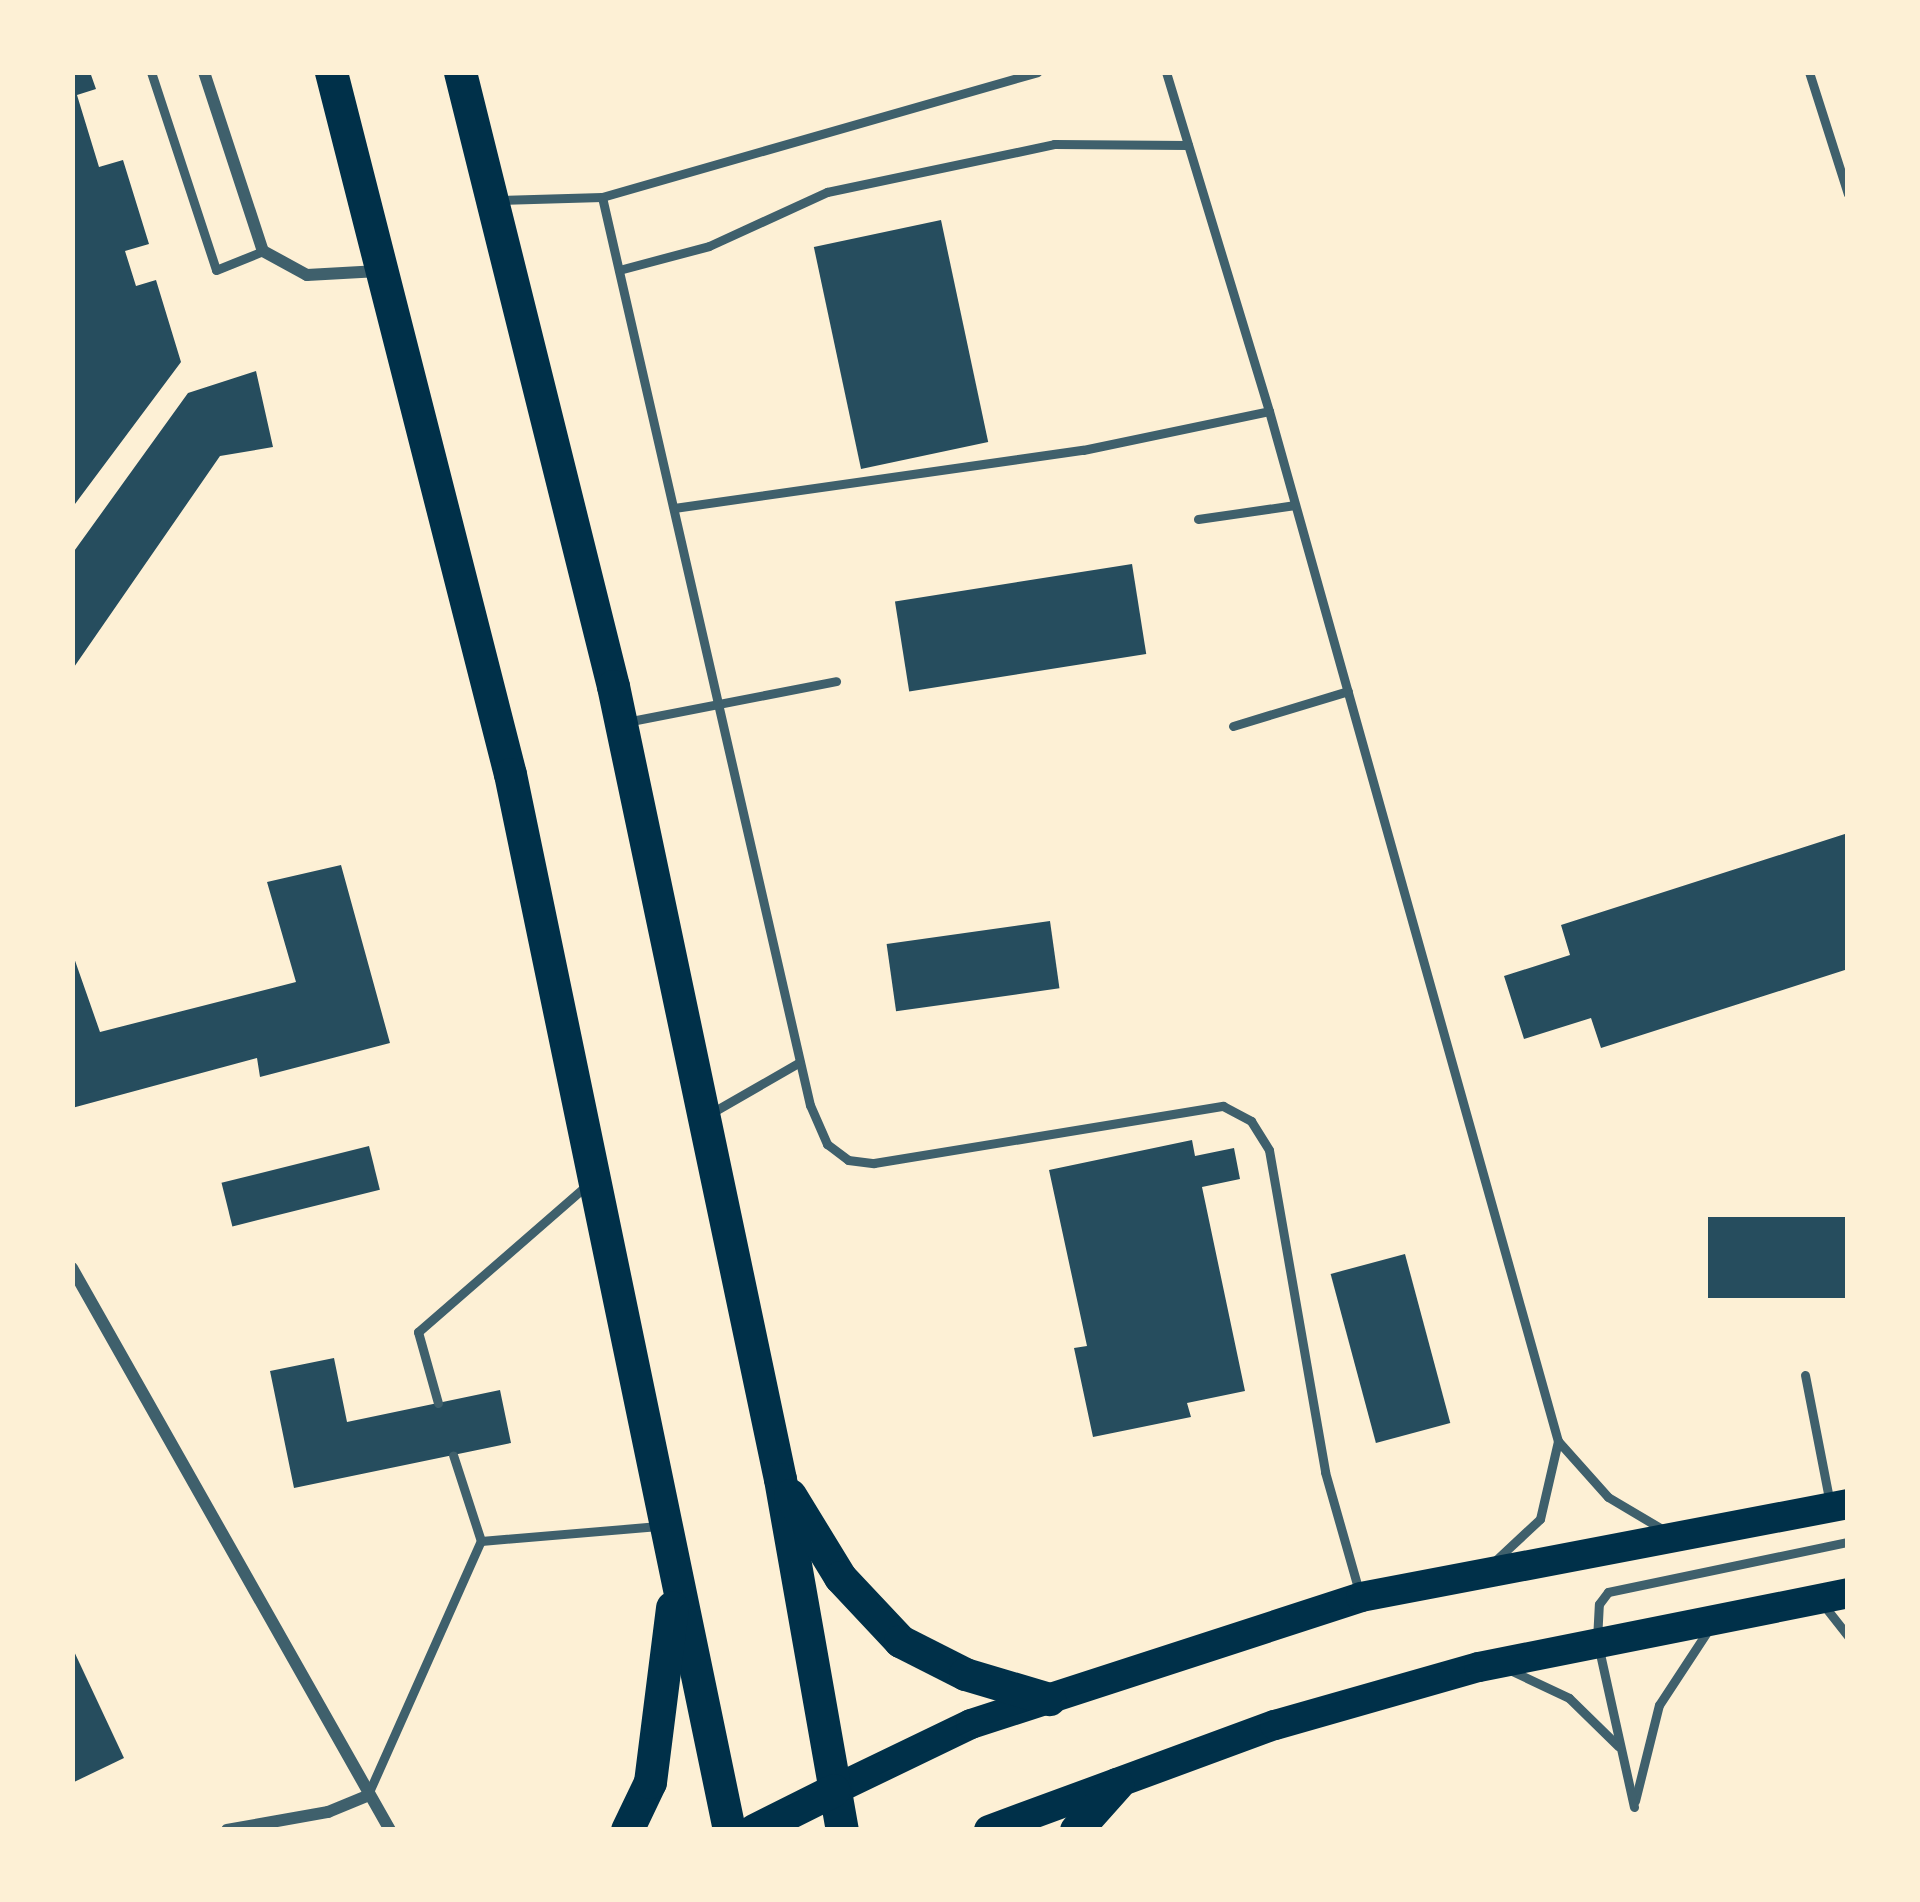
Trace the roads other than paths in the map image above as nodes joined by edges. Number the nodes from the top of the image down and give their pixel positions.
1 (151, 72) edge
2 (204, 72) edge
3 (331, 72) edge
4 (460, 72) edge
5 (1037, 72) edge
6 (1166, 72) edge
7 (1808, 72) edge
8 (1188, 145) junction
9 (1848, 194) edge
10 (602, 197) junction
11 (494, 200) junction
12 (263, 251) junction
13 (619, 270) junction
14 (386, 271) junction
15 (1269, 411) junction
16 (1295, 505) junction
17 (674, 508) junction
18 (1198, 519) dead end
19 (836, 681) dead end
20 (1348, 691) junction
21 (721, 709) junction
22 (620, 723) junction
23 (1233, 726) dead end
24 (800, 1062) junction
25 (703, 1118) junction
26 (590, 1183) junction
27 (72, 1268) edge
28 (1805, 1375) dead end
29 (438, 1403) dead end
30 (1558, 1441) junction
31 (453, 1454) dead end
32 (780, 1478) junction
33 (1839, 1505) edge
34 (664, 1526) junction
35 (1675, 1535) junction
36 (482, 1541) junction
37 (1848, 1542) edge
38 (1483, 1570) junction
39 (675, 1575) junction
40 (1833, 1596) edge
41 (1360, 1597) junction
42 (1722, 1615) junction
43 (1848, 1636) edge
44 (1597, 1640) junction
45 (1496, 1663) junction
46 (1049, 1699) junction
47 (1621, 1750) junction
48 (1117, 1784) junction
49 (834, 1790) junction
50 (367, 1796) junction
51 (227, 1830) edge
52 (390, 1830) edge
53 (627, 1830) edge
54 (729, 1830) edge
55 (754, 1830) edge
56 (842, 1830) edge
57 (989, 1830) edge
58 (1076, 1830) edge

1 - 12 lane
2 - 12 street
3 - 14 highway
4 - 11 highway
5 - 10 lane
6 - 8 lane
7 - 9 lane
8 - 13 lane
8 - 15 lane
10 - 11 lane
10 - 13 lane
11 - 22 highway
12 - 14 street
13 - 17 lane
14 - 26 highway
15 - 16 lane
15 - 17 lane
16 - 18 lane
16 - 20 lane
17 - 21 lane
19 - 21 lane
20 - 23 lane
20 - 30 lane
21 - 22 lane
21 - 24 lane
22 - 25 highway
24 - 25 lane
24 - 41 lane
25 - 32 highway
26 - 29 lane
26 - 34 highway
27 - 50 street
28 - 33 lane
30 - 35 lane
30 - 38 lane
31 - 36 lane
32 - 46 highway
32 - 49 highway
33 - 35 main road
34 - 36 lane
34 - 39 highway
35 - 38 main road
36 - 50 lane
37 - 44 lane
38 - 41 main road
39 - 53 highway
39 - 54 highway
40 - 42 main road
40 - 43 lane
41 - 46 main road
42 - 44 main road
42 - 47 lane
44 - 45 main road
44 - 47 lane
45 - 47 lane
45 - 48 main road
46 - 49 main road
48 - 57 main road
48 - 58 highway
49 - 55 highway
49 - 56 highway
50 - 51 street
50 - 52 street

